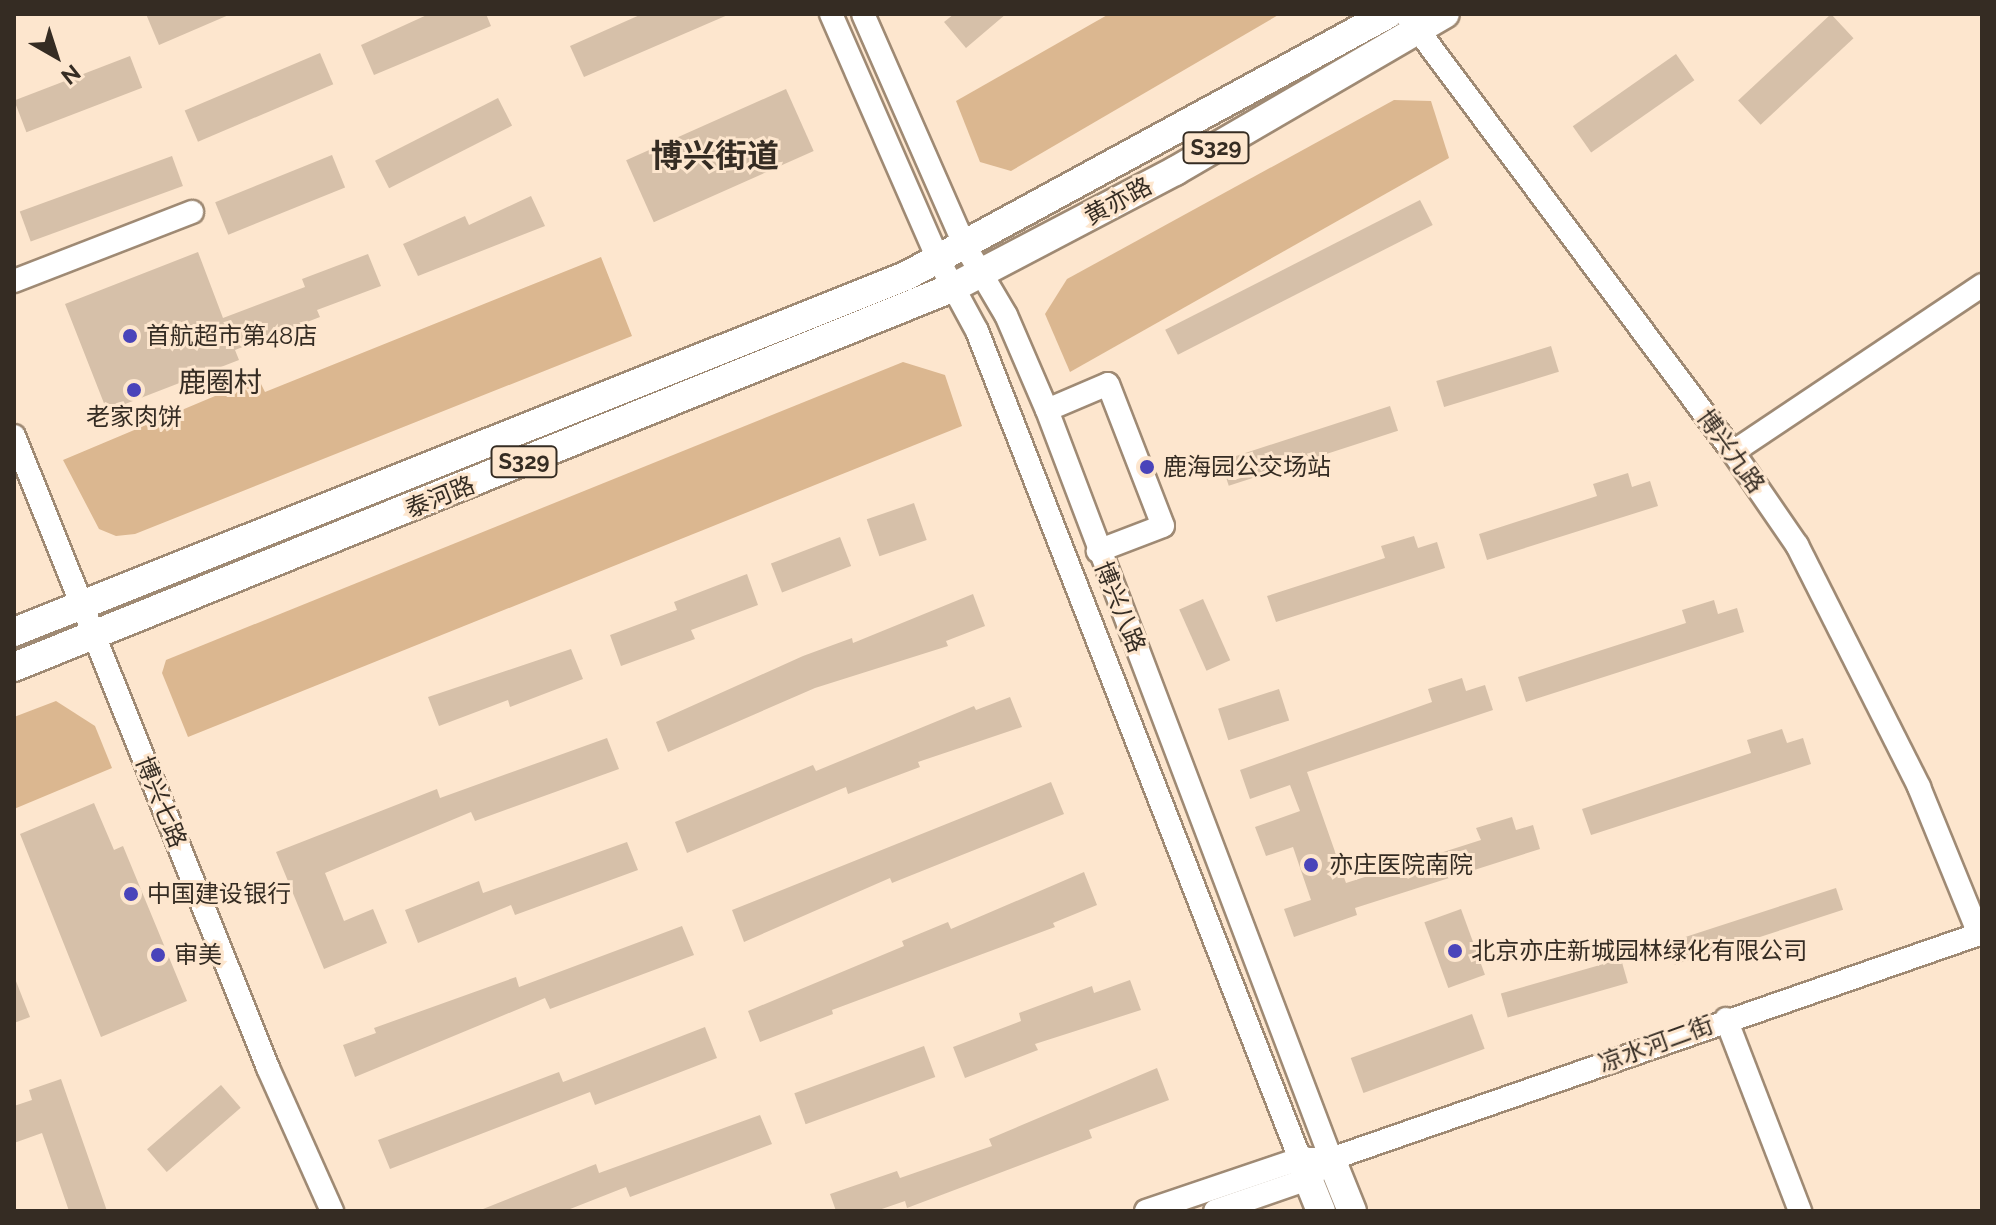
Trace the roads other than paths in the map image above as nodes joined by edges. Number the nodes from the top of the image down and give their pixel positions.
1 (831, 14) edge
2 (863, 14) edge
3 (1388, 14) edge
4 (1445, 14) edge
5 (1413, 22) edge
6 (192, 212) dead end
7 (965, 246) junction
8 (939, 261) junction
9 (982, 272) junction
10 (14, 281) edge
11 (1982, 285) edge
12 (954, 287) junction
13 (1047, 410) junction
14 (14, 436) edge
15 (1733, 452) junction
16 (1098, 551) junction
17 (82, 606) junction
18 (14, 632) edge
19 (94, 637) junction
20 (14, 667) edge
21 (1980, 934) edge
22 (1726, 1019) junction
23 (1331, 1159) junction
24 (1304, 1169) junction
25 (332, 1211) edge
26 (1146, 1211) edge
27 (1215, 1211) edge
28 (1321, 1211) edge
29 (1352, 1211) edge
30 (1800, 1211) edge

1 - 8 street, 博兴八路
2 - 7 street, 博兴八路
3 - 7 main road, 黄亦路 / S329
4 - 5 main road, 黄亦路 / S329
5 - 9 main road, 黄亦路 / S329
5 - 15 street, 博兴九路
6 - 10 street
7 - 8 main road, 黄亦路 / S329
7 - 9 street, 博兴八路
8 - 12 street, 博兴八路
8 - 17 main road, 泰河路 / S329
9 - 12 main road, 黄亦路 / S329
9 - 13 street, 博兴八路
11 - 15 street
12 - 19 main road, 泰河路 / S329
12 - 24 street, 博兴八路
13 - 16 street, 博兴八路
13 - 16 street
14 - 17 street, 博兴七路
15 - 21 street, 博兴九路
16 - 23 street, 博兴八路
17 - 18 main road, 泰河路 / S329
17 - 19 street, 博兴七路
19 - 20 main road, 泰河路 / S329
19 - 25 street, 博兴七路
21 - 22 street, 凉水河二街
22 - 23 street, 凉水河二街
22 - 30 street
23 - 24 street, 凉水河二街
23 - 29 main road, 博兴八路
24 - 26 street, 凉水河二街
24 - 27 street, 凉水河二街
24 - 28 main road, 博兴八路

